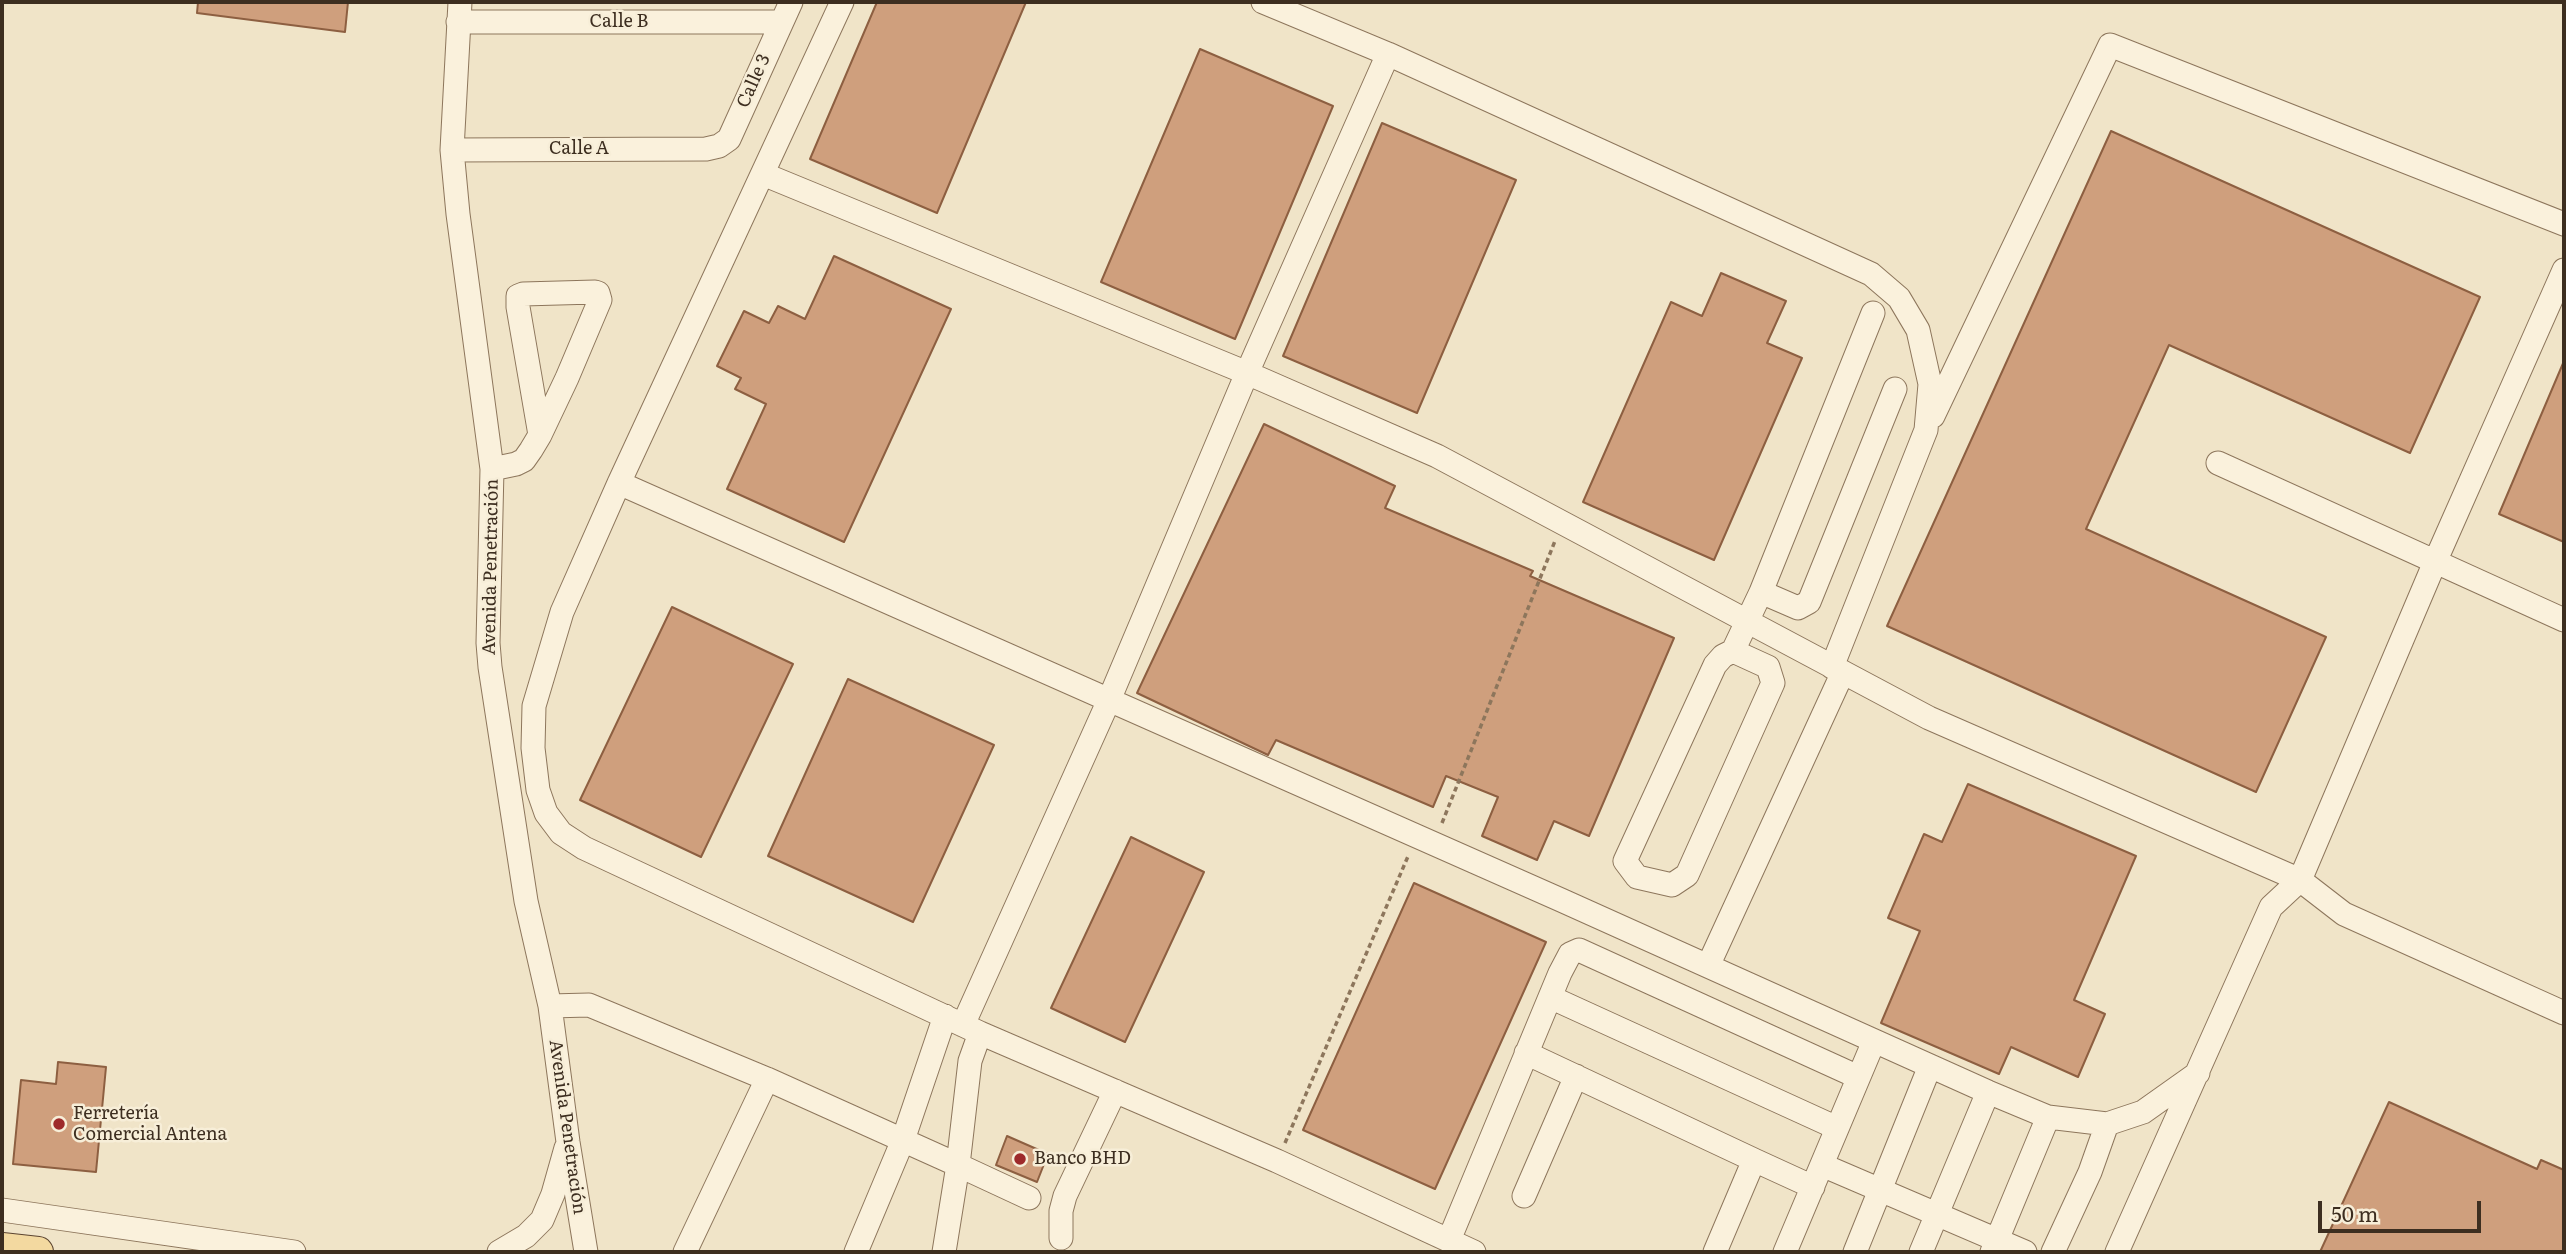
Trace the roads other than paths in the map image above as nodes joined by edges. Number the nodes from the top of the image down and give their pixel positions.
1 (842, 2) edge
2 (1263, 2) edge
3 (459, 12) edge
4 (785, 12) edge
5 (1388, 54) junction
6 (706, 149) joint
7 (453, 150) junction
8 (763, 174) junction
9 (2564, 224) edge
10 (2564, 270) edge
11 (1873, 313) dead end
12 (1247, 373) junction
13 (1895, 389) dead end
14 (1926, 430) junction
15 (540, 435) junction
16 (2218, 463) dead end
17 (492, 469) junction
18 (619, 483) junction
19 (2435, 562) junction
20 (1761, 592) junction
21 (2564, 620) edge
22 (1746, 621) junction
23 (1733, 652) junction
24 (1838, 670) junction
25 (1109, 700) junction
26 (2300, 880) junction
27 (1708, 966) junction
28 (1550, 997) junction
29 (550, 1006) junction
30 (2564, 1013) edge
31 (963, 1025) junction
32 (1874, 1041) junction
33 (1526, 1053) junction
34 (1930, 1066) junction
35 (2197, 1073) junction
36 (1576, 1076) junction
37 (1858, 1077) junction
38 (767, 1079) junction
39 (1115, 1091) junction
40 (1988, 1092) junction
41 (2048, 1117) junction
42 (2107, 1124) junction
43 (1837, 1128) junction
44 (903, 1139) junction
45 (568, 1142) junction
46 (1754, 1160) junction
47 (958, 1165) junction
48 (1822, 1165) junction
49 (1812, 1188) junction
50 (1881, 1190) junction
51 (1524, 1196) dead end
52 (1029, 1198) dead end
53 (2, 1210) edge
54 (1937, 1214) junction
55 (1061, 1238) dead end
56 (1448, 1240) junction
57 (1995, 1246) edge
58 (2, 1248) edge
59 (38, 1252) edge
60 (294, 1252) edge
61 (499, 1252) edge
62 (586, 1252) edge
63 (685, 1252) edge
64 (856, 1252) edge
65 (944, 1252) edge
66 (1474, 1252) edge
67 (1716, 1252) edge
68 (1785, 1252) edge
69 (1855, 1252) edge
70 (1921, 1252) edge
71 (2025, 1252) edge
72 (2053, 1252) edge
73 (2117, 1252) edge

1 - 8 street
2 - 5 street
3 - 4 street, Calle B
3 - 7 street, Avenida Penetración
4 - 6 street, Calle 3
5 - 12 street
5 - 14 street
6 - 7 street, Calle A
7 - 17 street, Avenida Penetración
8 - 12 street
8 - 18 street
9 - 14 street
10 - 19 street
11 - 20 street
12 - 22 street
12 - 25 street
13 - 20 street
14 - 24 street
15 - 15 street
15 - 17 street
16 - 19 street
17 - 29 street, Avenida Penetración
18 - 25 street
18 - 31 street
19 - 21 street
19 - 26 street
20 - 22 street
22 - 23 street
22 - 24 street
23 - 23 street
24 - 26 street
24 - 27 street
25 - 27 street
25 - 31 street
26 - 30 street
26 - 35 street
27 - 32 street
28 - 33 street
28 - 37 street
28 - 43 street
29 - 38 street
29 - 45 street, Avenida Penetración
31 - 39 street
31 - 44 street
31 - 47 street
32 - 34 street
32 - 37 street
33 - 36 street
33 - 56 street
34 - 40 street
34 - 50 street
35 - 42 street
35 - 73 street
36 - 46 street
36 - 51 street
37 - 43 street
38 - 44 street
38 - 63 street
39 - 55 street
39 - 56 street
40 - 41 street
40 - 54 street
41 - 42 street
41 - 57 street
42 - 72 street
43 - 48 street
44 - 47 street
44 - 64 street
45 - 61 street
45 - 62 street, Avenida Penetración
46 - 49 street
46 - 67 street
47 - 52 street
47 - 65 street
48 - 49 street
48 - 50 street
49 - 68 street
50 - 54 street
50 - 69 street
53 - 60 street
54 - 57 street
54 - 70 street
56 - 66 street
57 - 71 street
58 - 59 main road

